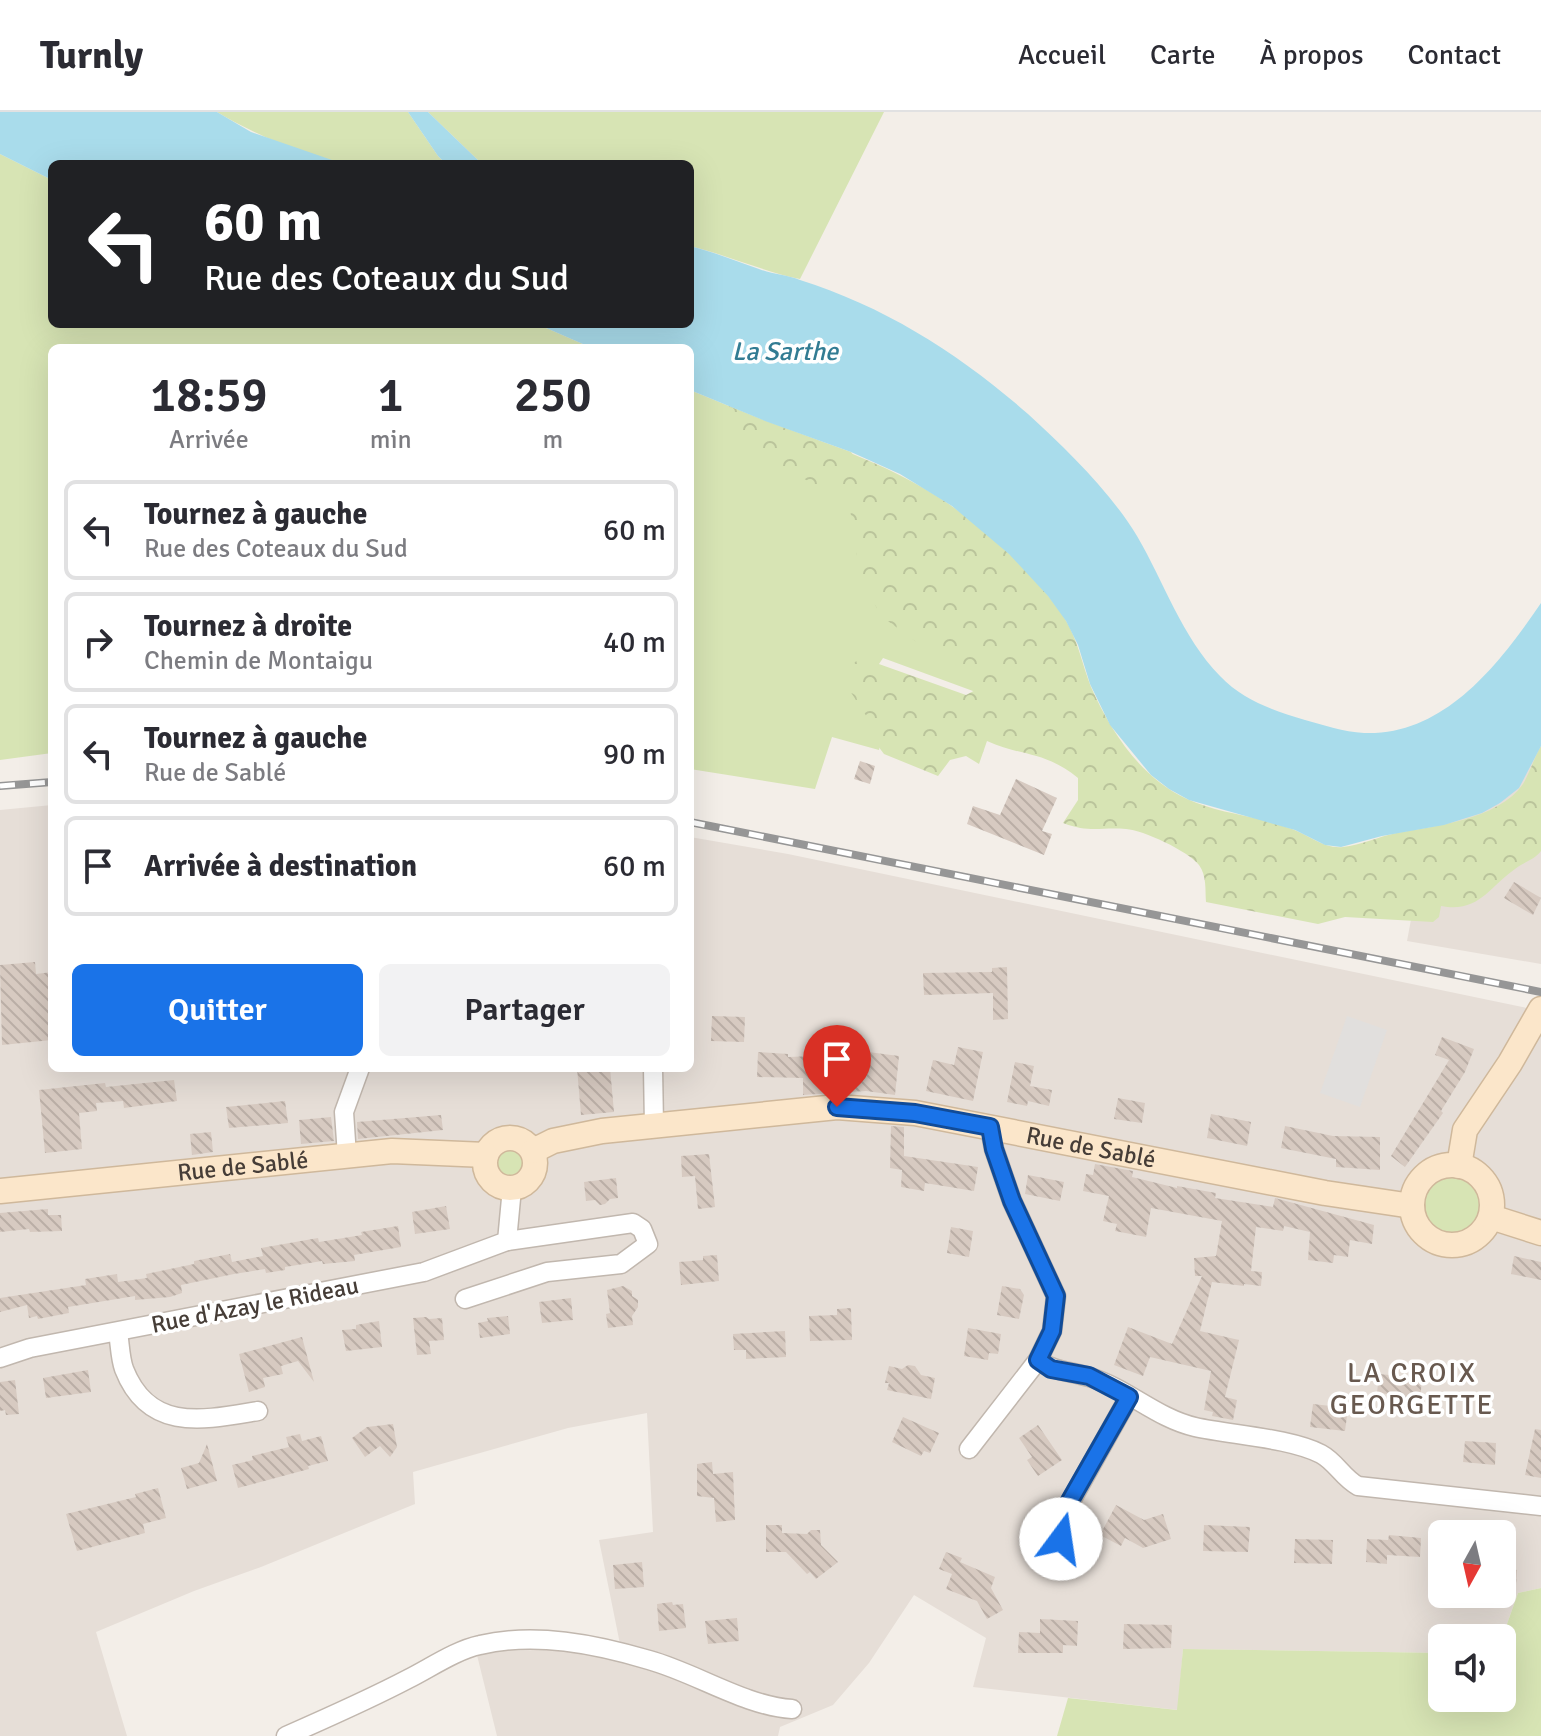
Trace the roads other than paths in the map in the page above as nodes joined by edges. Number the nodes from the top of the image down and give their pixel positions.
1 (1536, 1017) edge
2 (359, 1072) edge
3 (653, 1072) edge
4 (654, 1126) junction
5 (990, 1127) junction
6 (533, 1151) junction
7 (486, 1155) junction
8 (347, 1156) junction
9 (1459, 1166) junction
10 (512, 1188) junction
11 (0, 1191) edge
12 (1412, 1206) junction
13 (1491, 1217) junction
14 (1541, 1233) edge
15 (507, 1241) junction
16 (465, 1299) dead end
17 (118, 1332) junction
18 (0, 1358) edge
19 (1038, 1360) junction
20 (1129, 1397) junction
21 (258, 1411) dead end
22 (969, 1449) dead end
23 (1541, 1506) edge
24 (1059, 1562) dead end
25 (792, 1709) dead end
26 (286, 1736) edge

1 - 9 main road
2 - 8 street
3 - 4 street
4 - 5 main road, Rue de Sablé
4 - 6 main road, Rue de Sablé
5 - 12 main road, Rue de Sablé
5 - 19 street
6 - 7 main road
6 - 10 main road
7 - 8 main road, Rue de Sablé
7 - 10 main road
8 - 11 main road, Rue de Sablé
9 - 12 main road
9 - 13 main road
10 - 15 street
12 - 13 main road
13 - 14 main road
15 - 16 street, Rue d'Azay le Rideau
15 - 17 street, Rue d'Azay le Rideau
17 - 18 street, Rue d'Azay le Rideau
17 - 21 street
19 - 20 street
19 - 22 street
20 - 23 street
20 - 24 street
25 - 26 street

